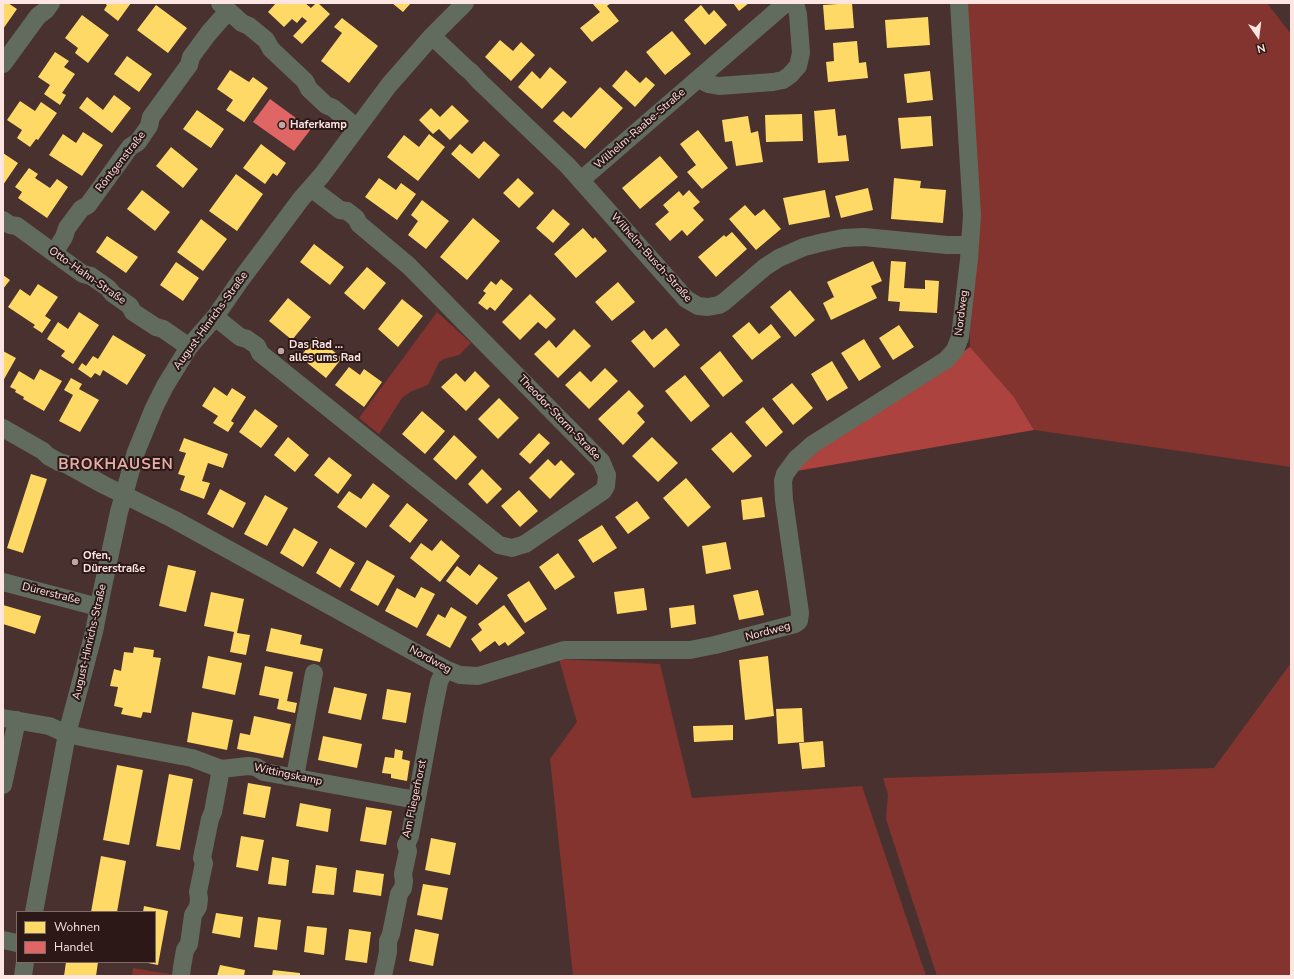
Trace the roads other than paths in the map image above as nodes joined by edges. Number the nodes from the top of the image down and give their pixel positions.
1 (50, 3) edge
2 (465, 3) edge
3 (786, 3) edge
4 (795, 3) edge
5 (959, 3) edge
6 (224, 7) edge
7 (432, 36) junction
8 (3, 64) edge
9 (699, 79) junction
10 (357, 128) junction
11 (581, 180) junction
12 (311, 188) junction
13 (3, 220) edge
14 (970, 245) junction
15 (54, 253) junction
16 (215, 318) junction
17 (189, 347) junction
18 (3, 428) edge
19 (124, 496) junction
20 (3, 582) edge
21 (98, 607) junction
22 (445, 669) junction
23 (314, 674) dead end
24 (10, 719) edge
25 (67, 734) junction
26 (221, 769) junction
27 (295, 777) junction
28 (3, 785) edge
29 (416, 800) junction
30 (34, 911) edge
31 (3, 940) edge
32 (16, 943) edge
33 (25, 963) edge
34 (23, 976) edge
35 (182, 976) edge
36 (383, 976) edge

1 - 8 street
2 - 7 street, August-Hinrichs-Straße
3 - 9 street, Wilhelm-Raabe-Straße
4 - 9 street
5 - 14 street, Nordweg
6 - 10 street
6 - 15 street, Röntgenstraße
7 - 10 street, August-Hinrichs-Straße
7 - 11 street, Wilhelm-Busch-Straße
9 - 11 street, Wilhelm-Raabe-Straße
10 - 12 street, August-Hinrichs-Straße
11 - 14 street, Wilhelm-Busch-Straße
12 - 16 street, August-Hinrichs-Straße
12 - 16 street, Theodor-Storm-Straße
13 - 15 street, Otto-Hahn-Straße
14 - 22 street, Nordweg
15 - 17 street, Otto-Hahn-Straße
16 - 17 street, August-Hinrichs-Straße
17 - 19 street, August-Hinrichs-Straße
18 - 19 street, Nordweg
19 - 21 street, August-Hinrichs-Straße
19 - 22 street, Nordweg
20 - 21 street, Dürerstraße
21 - 25 street, August-Hinrichs-Straße
22 - 29 street, Am Fliegerhorst
23 - 27 street
24 - 25 street, Wittingskamp
24 - 28 street
25 - 26 street, Wittingskamp
25 - 30 street, August-Hinrichs-Straße
26 - 27 street, Wittingskamp
26 - 35 street
27 - 29 street, Wittingskamp
29 - 36 street, Am Fliegerhorst
31 - 32 street
33 - 34 street

